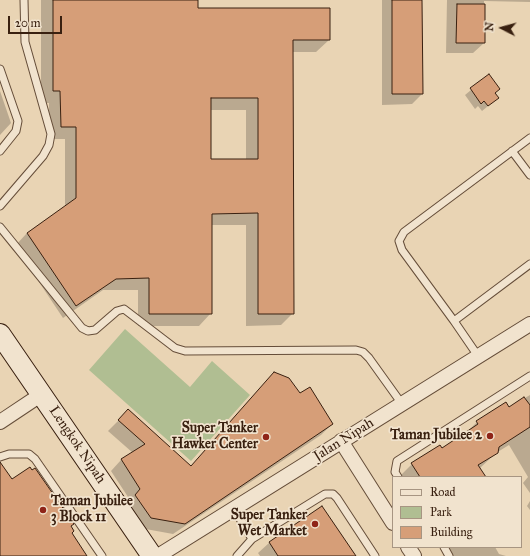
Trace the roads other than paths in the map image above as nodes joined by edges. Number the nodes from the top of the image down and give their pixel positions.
1 (24, 0) edge
2 (0, 69) edge
3 (530, 138) edge
4 (0, 151) edge
5 (512, 151) junction
6 (530, 175) edge
7 (0, 206) edge
8 (0, 227) edge
9 (530, 264) edge
10 (454, 321) junction
11 (530, 324) edge
12 (0, 334) edge
13 (478, 356) junction
14 (530, 376) edge
15 (42, 394) junction
16 (402, 404) junction
17 (0, 422) edge
18 (341, 441) junction
19 (0, 457) edge
20 (397, 476) edge
21 (234, 509) junction
22 (392, 521) edge
23 (252, 539) junction
24 (102, 556) edge
25 (152, 556) edge
26 (158, 556) edge
27 (237, 556) edge
28 (375, 556) edge

1 - 7 lane
2 - 4 lane
3 - 5 lane
5 - 6 lane
5 - 10 lane
8 - 16 lane
9 - 10 lane
10 - 13 lane
11 - 13 street, Jalan Nipah
12 - 15 street, Lengkok Nipah
13 - 16 street, Jalan Nipah
14 - 20 lane
15 - 17 street
15 - 25 street, Lengkok Nipah
16 - 18 street, Jalan Nipah
18 - 21 street, Jalan Nipah
18 - 22 street
19 - 24 lane
21 - 23 lane
21 - 26 street, Jalan Nipah
23 - 27 lane
23 - 28 lane

